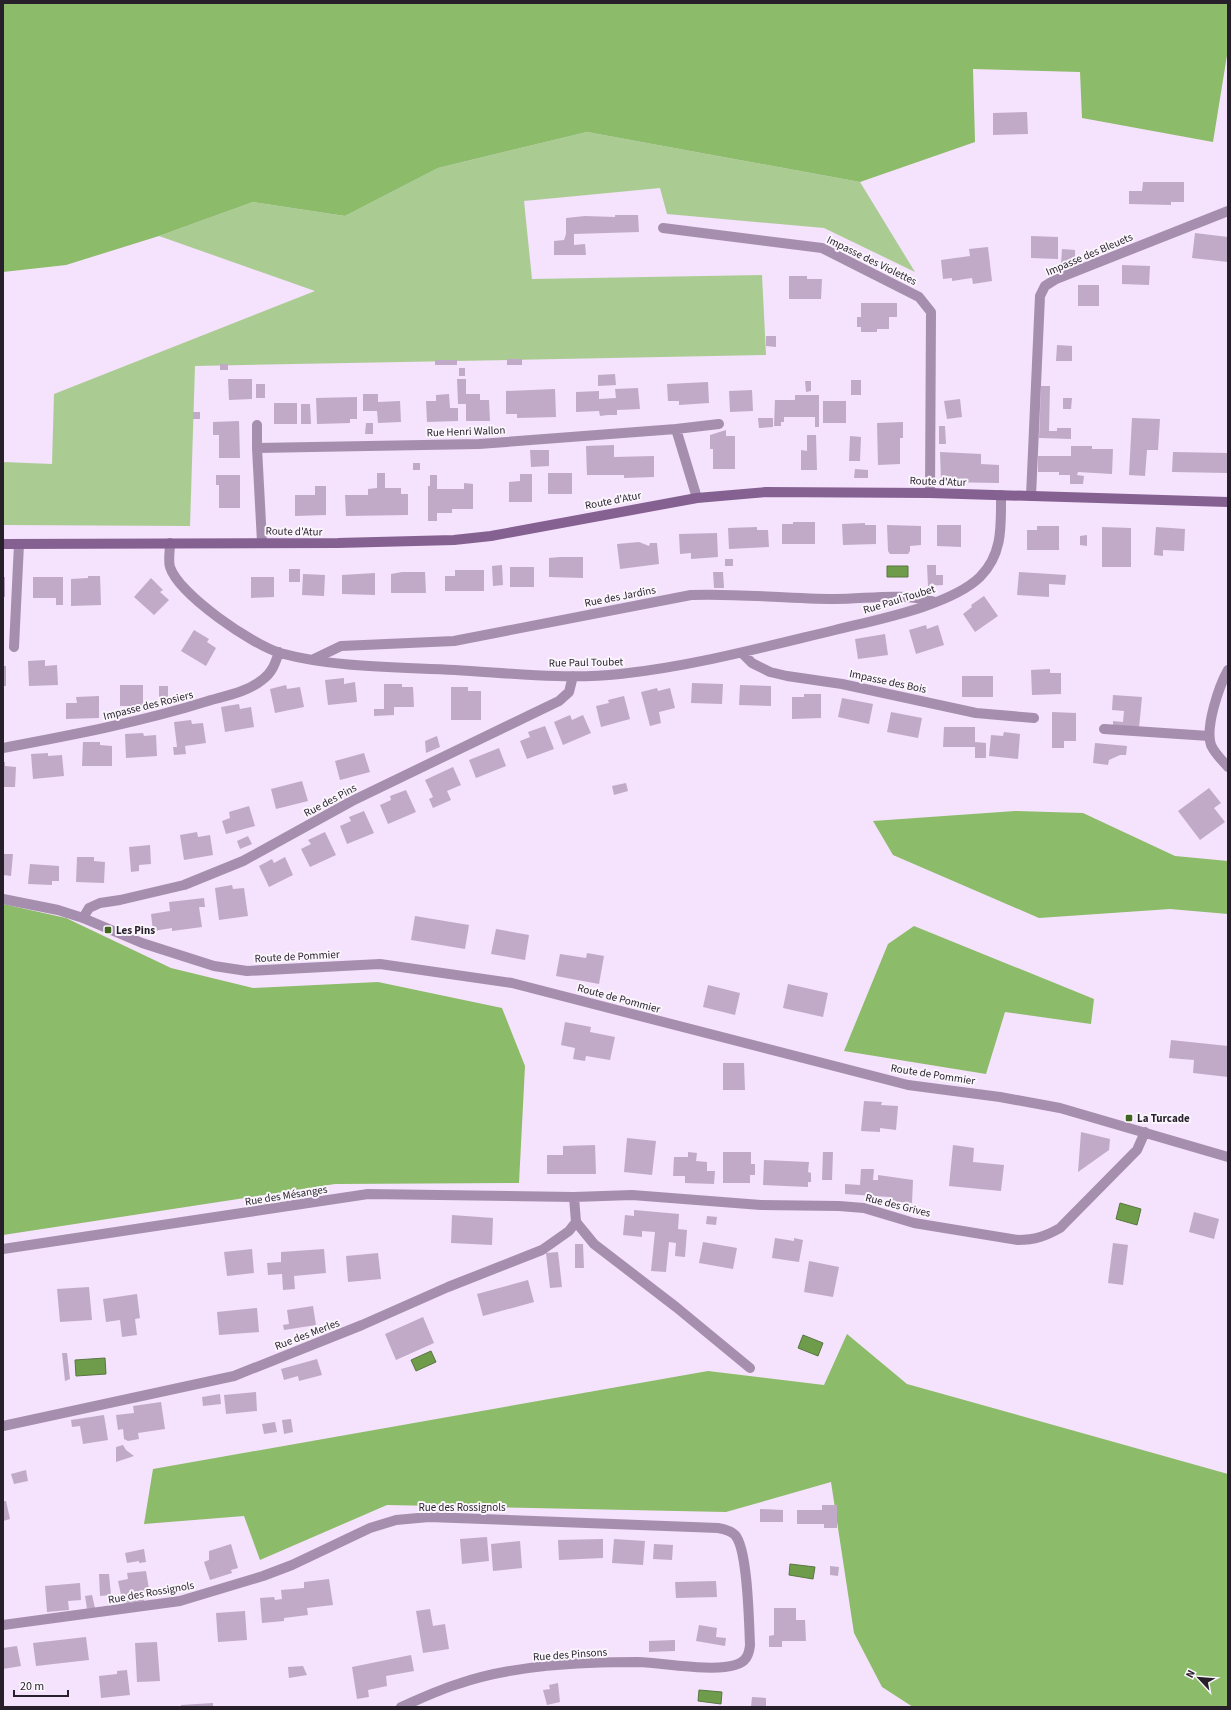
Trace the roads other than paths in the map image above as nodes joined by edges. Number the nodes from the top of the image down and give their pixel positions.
1 (1228, 211) edge
2 (663, 228) dead end
3 (719, 424) dead end
4 (257, 425) dead end
5 (676, 429) junction
6 (257, 448) junction
7 (930, 493) junction
8 (1001, 495) junction
9 (1031, 496) junction
10 (697, 498) junction
11 (1228, 502) edge
12 (262, 542) junction
13 (170, 543) junction
14 (3, 544) edge
15 (19, 544) junction
16 (935, 602) junction
17 (14, 647) dead end
18 (279, 652) junction
19 (742, 653) junction
20 (313, 659) junction
21 (1228, 670) edge
22 (574, 676) junction
23 (1034, 718) dead end
24 (1104, 729) dead end
25 (1209, 736) junction
26 (3, 748) edge
27 (1228, 767) edge
28 (3, 899) edge
29 (83, 918) junction
30 (1145, 1132) junction
31 (1228, 1157) edge
32 (574, 1197) junction
33 (576, 1222) junction
34 (3, 1249) edge
35 (750, 1368) dead end
36 (3, 1426) edge
37 (3, 1625) edge
38 (745, 1660) joint
39 (401, 1707) edge

1 - 9 street, Impasse des Bleuets
2 - 7 street, Impasse des Violettes
3 - 5 street, Rue Henri Wallon
4 - 6 street
5 - 6 street, Rue Henri Wallon
5 - 10 street
6 - 12 street
7 - 8 main road, Route d'Atur
7 - 10 main road, Route d'Atur
8 - 9 main road, Route d'Atur
8 - 16 street, Rue Paul Toubet
9 - 11 main road, Route d'Atur
10 - 12 main road, Route d'Atur
12 - 13 main road, Route d'Atur
13 - 15 main road, Route d'Atur
13 - 18 street, Rue Paul Toubet
14 - 15 main road, Route d'Atur
15 - 17 street
16 - 19 street, Rue Paul Toubet
16 - 20 street, Rue des Jardins
18 - 20 street, Rue Paul Toubet
18 - 26 street, Impasse des Rosiers
19 - 22 street, Rue Paul Toubet
19 - 23 street, Impasse des Bois
20 - 22 street, Rue Paul Toubet
21 - 25 street
22 - 29 street, Rue des Pins
24 - 25 street
25 - 27 street
28 - 29 street, Route de Pommier
29 - 30 street, Route de Pommier
30 - 31 street, Route de Pommier
30 - 32 street, Rue des Grives
32 - 33 street
32 - 34 street, Rue des Mésanges
33 - 35 street
33 - 36 street, Rue des Merles
37 - 38 street, Rue des Rossignols
38 - 39 street, Rue des Pinsons

